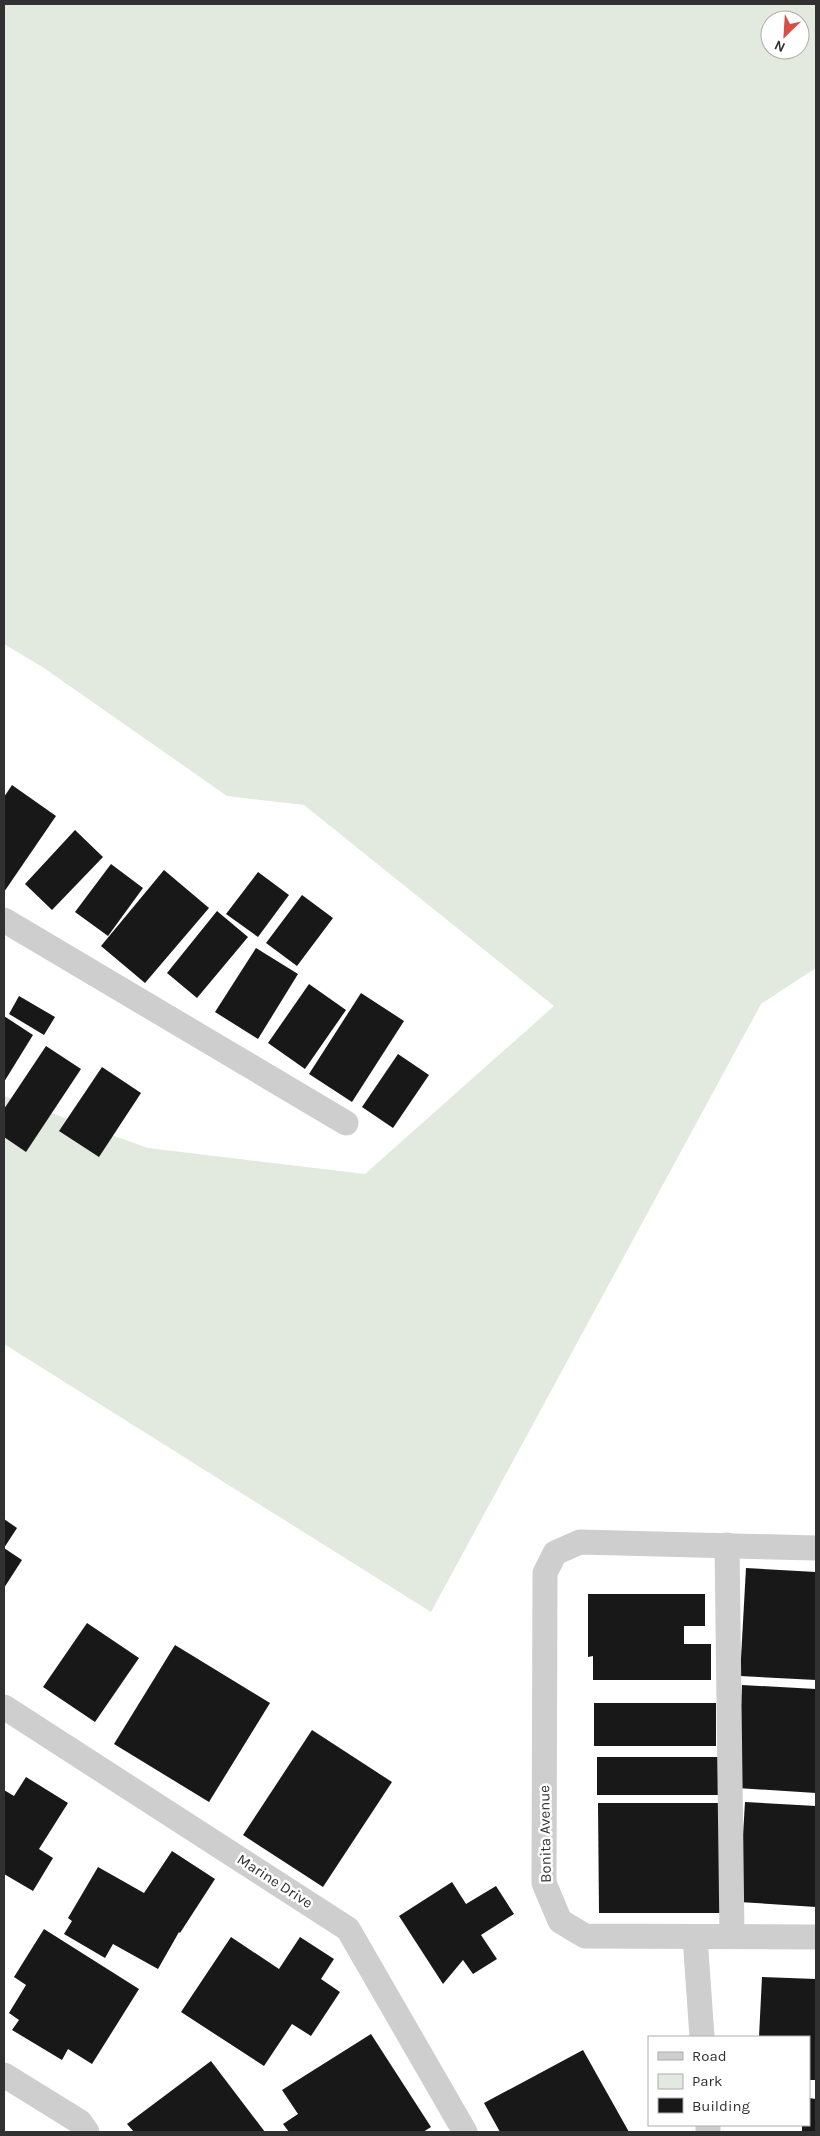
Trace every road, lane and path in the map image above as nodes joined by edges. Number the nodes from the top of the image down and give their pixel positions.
1 (4, 920) edge
2 (346, 1123) dead end
3 (727, 1546) junction
4 (816, 1548) edge
5 (4, 1707) edge
6 (732, 1936) junction
7 (696, 1937) junction
8 (816, 1937) edge
9 (702, 2036) edge
10 (4, 2075) edge
11 (87, 2132) edge
12 (465, 2132) edge

1 - 2 street
3 - 4 street
3 - 6 street
3 - 7 street, Bonita Avenue
5 - 12 street, Marine Drive
6 - 7 street, Bonita Avenue
6 - 8 street, Bonita Avenue
7 - 9 street
10 - 11 street

